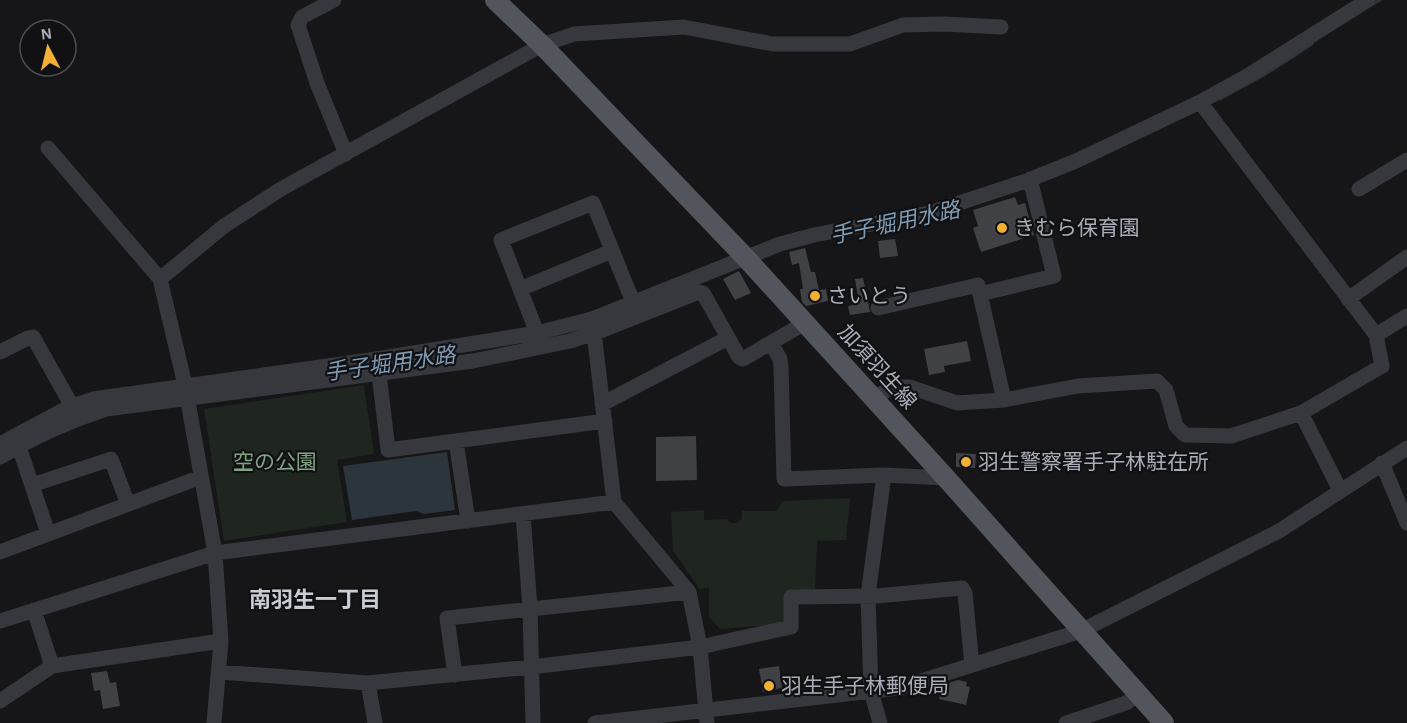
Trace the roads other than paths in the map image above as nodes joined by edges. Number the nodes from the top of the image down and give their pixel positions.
1 (334, 0) edge
2 (495, 0) edge
3 (1368, 0) edge
4 (1001, 27) dead end
5 (542, 45) junction
6 (1200, 102) junction
7 (48, 148) dead end
8 (346, 154) junction
9 (1407, 160) edge
10 (1030, 179) junction
11 (1359, 189) dead end
12 (612, 251) junction
13 (745, 257) junction
14 (1407, 257) edge
15 (160, 279) junction
16 (520, 289) junction
17 (980, 294) junction
18 (1347, 299) junction
19 (633, 302) junction
20 (878, 308) dead end
21 (1407, 316) edge
22 (803, 321) junction
23 (593, 326) junction
24 (537, 333) junction
25 (1376, 335) junction
26 (728, 338) junction
27 (771, 343) junction
28 (0, 352) edge
29 (380, 382) dead end
30 (186, 392) junction
31 (873, 398) junction
32 (1004, 400) junction
33 (602, 404) junction
34 (72, 406) junction
35 (1301, 413) junction
36 (605, 421) junction
37 (17, 440) junction
38 (456, 441) junction
39 (0, 444) edge
40 (1407, 448) edge
41 (0, 458) edge
42 (1382, 464) junction
43 (884, 476) junction
44 (201, 477) junction
45 (946, 478) junction
46 (32, 484) junction
47 (1340, 490) junction
48 (614, 502) junction
49 (128, 504) junction
50 (523, 514) junction
51 (468, 521) junction
52 (1407, 522) edge
53 (48, 533) junction
54 (0, 552) edge
55 (215, 553) junction
56 (689, 592) junction
57 (868, 596) junction
58 (530, 608) junction
59 (34, 610) junction
60 (0, 621) edge
61 (1081, 631) junction
62 (221, 641) junction
63 (700, 647) junction
64 (972, 665) junction
65 (52, 666) junction
66 (531, 667) junction
67 (219, 672) junction
68 (455, 675) junction
69 (368, 683) junction
70 (871, 691) junction
71 (1138, 695) junction
72 (0, 701) edge
73 (707, 716) edge
74 (214, 723) edge
75 (375, 723) edge
76 (533, 723) edge
77 (595, 723) edge
78 (880, 723) edge
79 (1066, 723) edge
80 (1164, 723) edge

1 - 8 street
2 - 5 main road, 加須羽生線
3 - 6 street
4 - 5 street
5 - 8 street
5 - 13 main road, 加須羽生線
6 - 10 street
6 - 18 street
7 - 15 street
8 - 15 street
9 - 11 street
10 - 13 street
10 - 17 street
12 - 16 street
12 - 16 street
12 - 19 street
13 - 19 street
13 - 22 main road, 加須羽生線
14 - 18 street
15 - 30 street
16 - 24 street
17 - 20 street
17 - 32 street
18 - 25 street
19 - 23 street
21 - 25 street
22 - 27 street
22 - 31 main road, 加須羽生線
23 - 24 street
23 - 26 street
23 - 30 street
23 - 33 street
24 - 30 street
25 - 35 street
26 - 27 street
26 - 33 street
27 - 43 street
28 - 34 street
29 - 38 street
30 - 34 street
30 - 37 street
30 - 44 street
31 - 32 street
31 - 45 main road, 加須羽生線
32 - 35 street
33 - 36 street
34 - 37 street
35 - 47 street
36 - 38 street
36 - 48 street
37 - 39 street
37 - 41 street
37 - 46 street
38 - 51 street
40 - 42 street
42 - 47 street
42 - 52 street
43 - 45 street
43 - 57 street
44 - 49 street
44 - 55 street
45 - 61 main road, 加須羽生線
46 - 49 street
46 - 53 street
47 - 61 street
48 - 50 street
48 - 56 street
49 - 53 street
50 - 51 street
50 - 58 street
51 - 55 street
53 - 54 street
55 - 59 street
55 - 62 street
56 - 58 street
56 - 63 street
57 - 63 street
57 - 64 street
57 - 70 street
58 - 66 street
58 - 68 street
59 - 60 street
59 - 65 street
61 - 64 street
61 - 71 main road, 加須羽生線
62 - 65 street
62 - 67 street
63 - 66 street
63 - 73 street
64 - 70 street
65 - 72 street
66 - 68 street
66 - 76 street
67 - 69 street
67 - 74 street
68 - 69 street
69 - 75 street
70 - 73 street
70 - 78 street
71 - 79 street
71 - 80 main road, 加須羽生線
73 - 77 street

